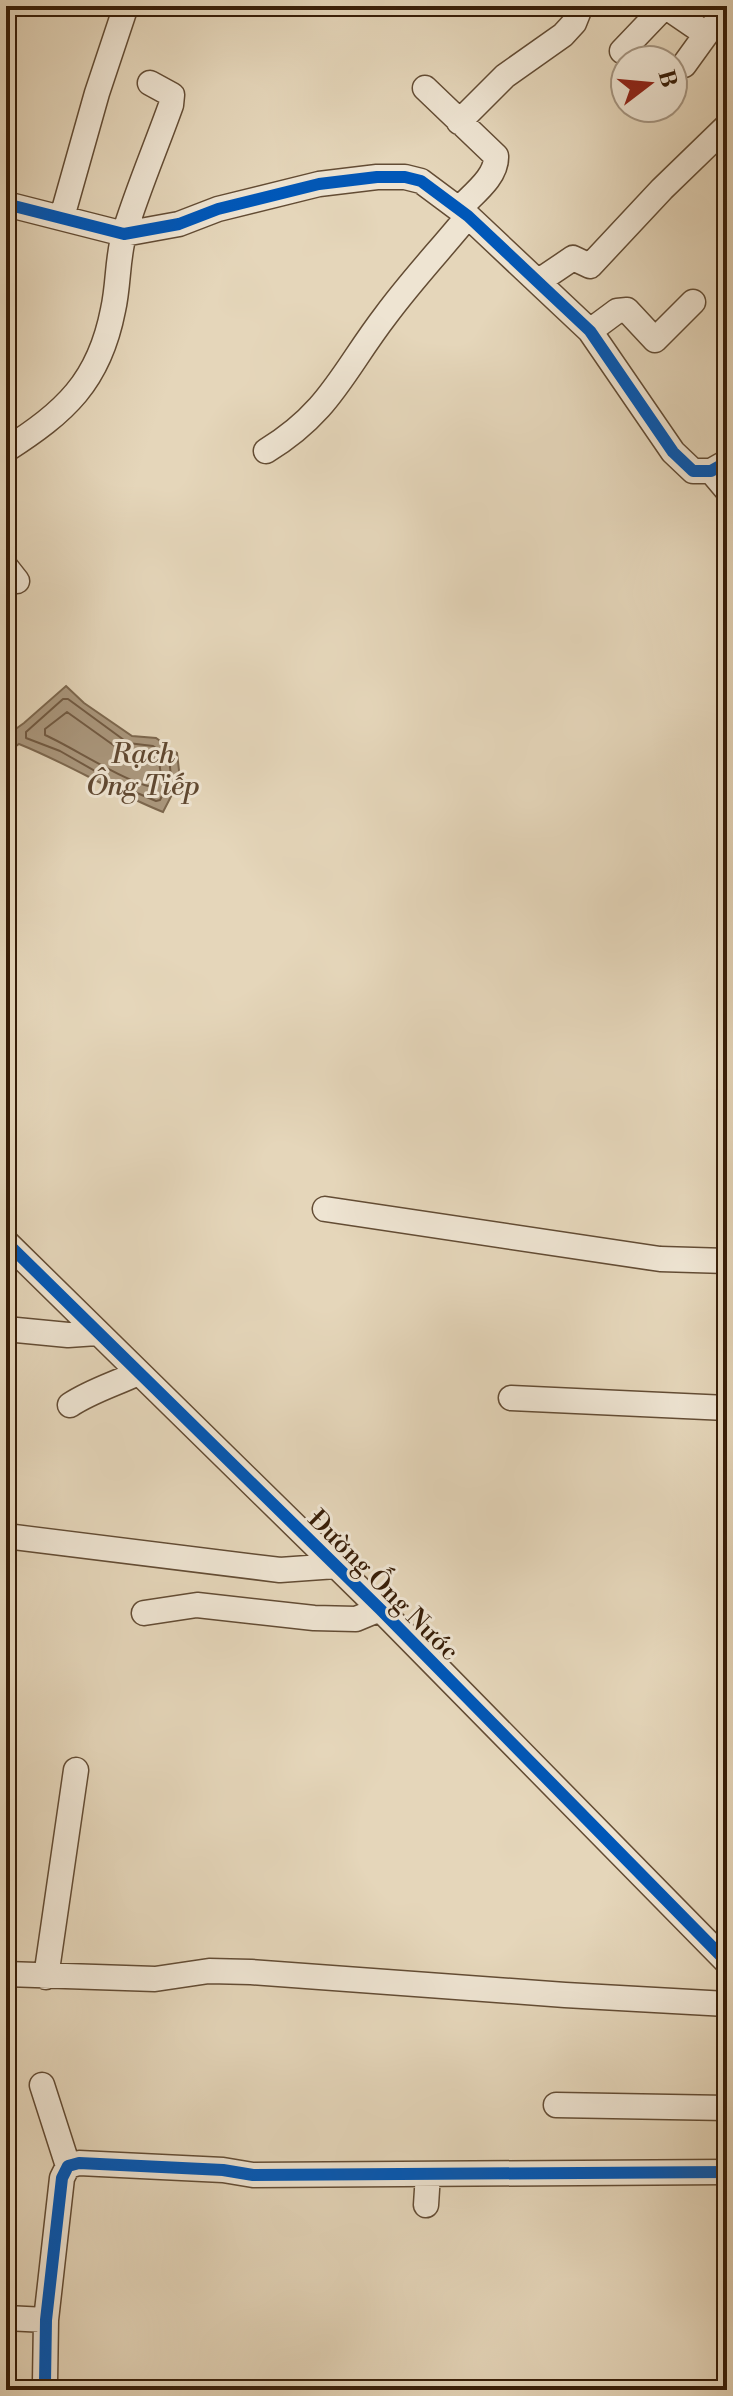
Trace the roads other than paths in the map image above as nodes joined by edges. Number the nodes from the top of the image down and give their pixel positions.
1 (126, 6) edge
2 (577, 6) edge
3 (665, 6) edge
4 (727, 12) edge
5 (706, 34) junction
6 (629, 44) edge
7 (689, 58) edge
8 (150, 83) dead end
9 (425, 88) dead end
10 (459, 122) junction
11 (727, 126) edge
12 (6, 204) edge
13 (464, 213) junction
14 (62, 217) junction
15 (124, 234) junction
16 (539, 281) junction
17 (693, 302) dead end
18 (590, 331) junction
19 (6, 450) edge
20 (266, 451) dead end
21 (719, 466) edge
22 (727, 490) edge
23 (325, 1209) dead end
24 (6, 1242) edge
25 (727, 1261) edge
26 (6, 1329) edge
27 (97, 1333) junction
28 (138, 1373) junction
29 (511, 1398) dead end
30 (70, 1405) dead end
31 (727, 1408) edge
32 (6, 1536) edge
33 (336, 1566) junction
34 (380, 1609) junction
35 (144, 1613) dead end
36 (76, 1770) dead end
37 (727, 1962) edge
38 (6, 1974) edge
39 (46, 1977) junction
40 (727, 2004) edge
41 (42, 2085) dead end
42 (556, 2105) dead end
43 (727, 2108) edge
44 (68, 2166) junction
45 (727, 2172) edge
46 (428, 2174) junction
47 (426, 2205) dead end
48 (6, 2318) edge
49 (46, 2320) junction
50 (45, 2382) dead end

1 - 14 street
2 - 10 street
3 - 5 street
3 - 6 street
4 - 5 street
5 - 7 street
8 - 15 street
9 - 10 street
10 - 13 street
11 - 16 street
12 - 14 street
13 - 15 street
13 - 16 street
13 - 20 street
14 - 15 street
15 - 19 street
16 - 18 street
17 - 18 street
18 - 21 street
21 - 22 street
23 - 25 street
24 - 27 street, Đường Ống Nước
26 - 27 street
27 - 28 street, Đường Ống Nước
28 - 30 street
28 - 33 street, Đường Ống Nước
29 - 31 street
32 - 33 street
33 - 34 street, Đường Ống Nước
34 - 35 street
34 - 37 street, Đường Ống Nước
36 - 39 street
38 - 39 street
39 - 40 street
41 - 44 street
42 - 43 street
44 - 46 street
44 - 49 street
45 - 46 street
46 - 47 street
48 - 49 street
49 - 50 street

